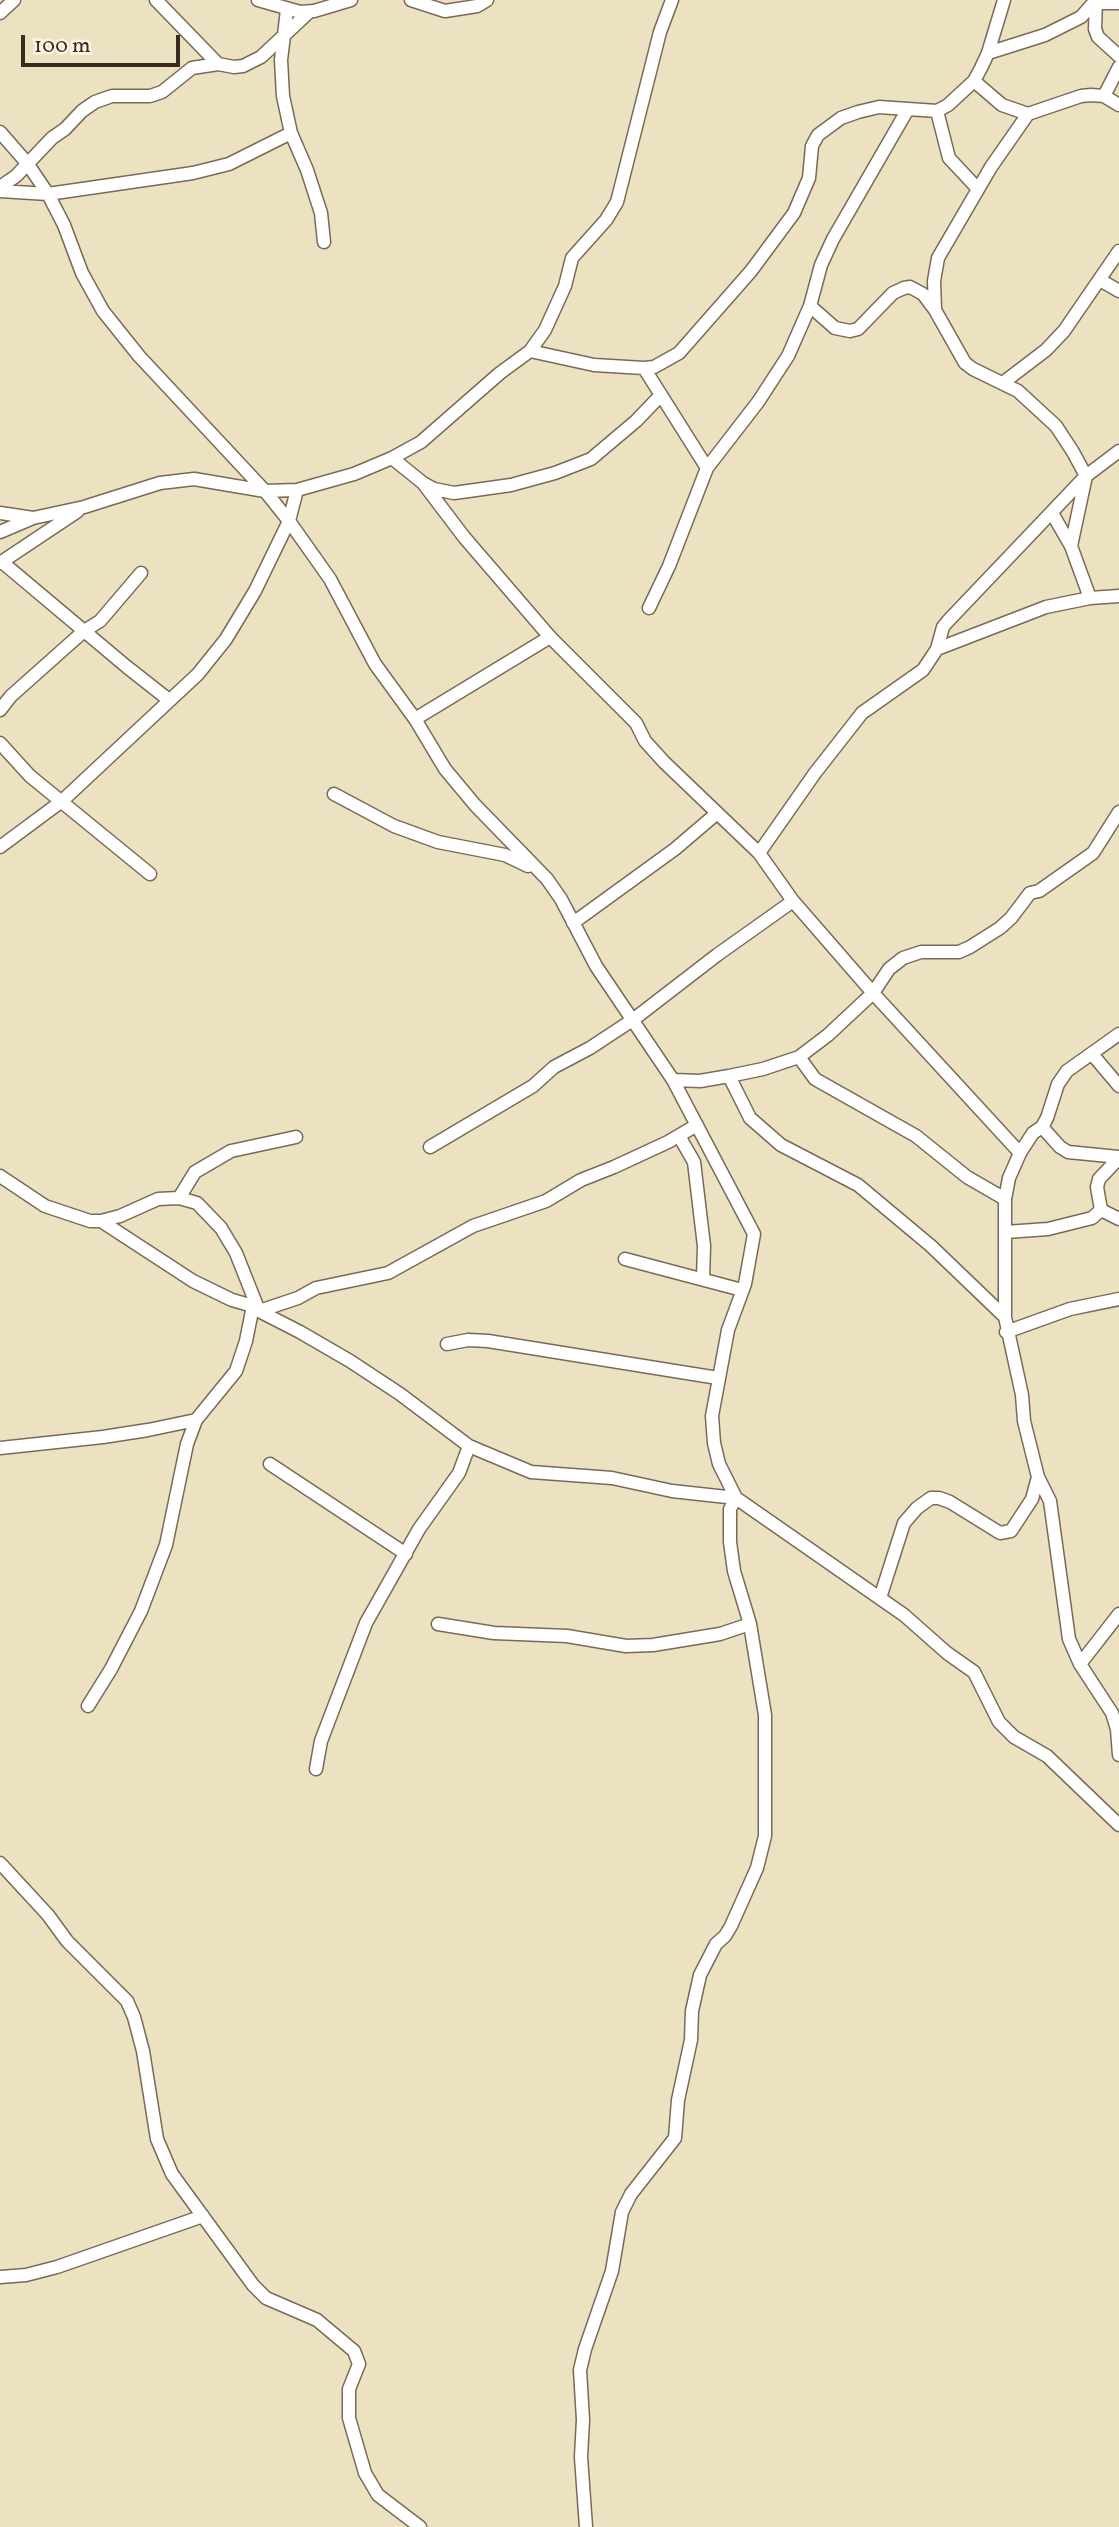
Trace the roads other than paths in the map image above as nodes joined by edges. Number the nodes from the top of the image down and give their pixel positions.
1 (15, 0) edge
2 (156, 0) edge
3 (258, 0) edge
4 (351, 0) edge
5 (411, 0) edge
6 (487, 0) edge
7 (672, 0) edge
8 (1004, 0) edge
9 (1096, 1) edge
10 (1119, 3) edge
11 (287, 10) junction
12 (309, 12) junction
13 (0, 13) edge
14 (285, 36) junction
15 (988, 53) junction
16 (1119, 56) edge
17 (218, 64) junction
18 (1119, 67) edge
19 (974, 82) junction
20 (1104, 96) junction
21 (1119, 105) edge
22 (908, 109) junction
23 (937, 110) junction
24 (1028, 114) junction
25 (0, 132) edge
26 (291, 133) junction
27 (27, 163) junction
28 (0, 189) edge
29 (978, 189) junction
30 (48, 194) junction
31 (324, 242) dead end
32 (1119, 251) edge
33 (1100, 281) junction
34 (1119, 290) edge
35 (810, 306) junction
36 (935, 310) junction
37 (530, 351) junction
38 (644, 368) junction
39 (1004, 382) junction
40 (660, 396) junction
41 (392, 458) junction
42 (1116, 459) edge
43 (707, 468) junction
44 (1086, 476) junction
45 (423, 484) junction
46 (297, 490) junction
47 (265, 491) junction
48 (84, 507) junction
49 (0, 513) edge
50 (1052, 513) junction
51 (33, 518) junction
52 (289, 521) junction
53 (0, 532) edge
54 (1071, 546) junction
55 (1, 563) edge
56 (141, 573) dead end
57 (1119, 596) edge
58 (1090, 598) junction
59 (649, 608) dead end
60 (84, 631) junction
61 (550, 637) junction
62 (937, 649) junction
63 (169, 700) junction
64 (0, 710) edge
65 (415, 719) junction
66 (0, 743) edge
67 (334, 794) dead end
68 (62, 801) junction
69 (1119, 812) edge
70 (716, 814) junction
71 (1114, 834) edge
72 (0, 847) edge
73 (759, 853) junction
74 (535, 868) junction
75 (150, 874) dead end
76 (793, 901) junction
77 (573, 923) junction
78 (873, 993) junction
79 (634, 1019) junction
80 (1119, 1034) edge
81 (1092, 1054) junction
82 (799, 1056) junction
83 (729, 1076) junction
84 (673, 1080) junction
85 (1119, 1086) edge
86 (697, 1125) junction
87 (1042, 1127) junction
88 (678, 1136) junction
89 (296, 1137) dead end
90 (430, 1147) dead end
91 (1020, 1153) junction
92 (1119, 1158) edge
93 (0, 1176) edge
94 (179, 1198) junction
95 (1005, 1199) junction
96 (1101, 1210) junction
97 (1119, 1219) edge
98 (101, 1222) junction
99 (1006, 1232) junction
100 (625, 1259) dead end
101 (703, 1278) junction
102 (742, 1290) junction
103 (1119, 1298) edge
104 (256, 1309) junction
105 (1005, 1317) junction
106 (1006, 1332) junction
107 (447, 1344) dead end
108 (718, 1378) junction
109 (195, 1420) junction
110 (469, 1446) junction
111 (0, 1448) edge
112 (270, 1464) dead end
113 (1038, 1478) junction
114 (736, 1498) junction
115 (406, 1554) junction
116 (880, 1598) junction
117 (1119, 1614) edge
118 (438, 1624) dead end
119 (750, 1624) junction
120 (1080, 1664) junction
121 (88, 1706) dead end
122 (1119, 1755) edge
123 (316, 1769) dead end
124 (1119, 1825) edge
125 (0, 1863) edge
126 (203, 2216) junction
127 (0, 2277) edge
128 (420, 2527) edge
129 (586, 2527) edge

1 - 13 street
2 - 17 street
3 - 11 street
4 - 12 street
5 - 6 street
7 - 37 street
8 - 15 street
9 - 10 street
9 - 15 street
9 - 16 street
11 - 12 street
11 - 14 street
12 - 14 street
14 - 17 street
14 - 26 street
15 - 19 street
17 - 27 street
18 - 20 street
19 - 23 street
19 - 24 street
20 - 21 street
20 - 24 street
22 - 23 street
22 - 35 street
22 - 38 street
23 - 29 street
24 - 29 street
25 - 27 street
26 - 30 street
26 - 31 street
27 - 28 street
27 - 30 street
28 - 30 street
29 - 36 street
30 - 47 street
32 - 33 street
33 - 34 street
33 - 39 street
35 - 36 street
35 - 43 street
36 - 39 street
37 - 38 street
37 - 41 street
38 - 40 street
39 - 44 street
40 - 43 street
40 - 45 street
41 - 45 street
41 - 46 street
42 - 44 street
43 - 59 street
44 - 50 street
44 - 54 street
45 - 61 street
46 - 47 street
46 - 52 street
47 - 48 street
47 - 52 street
48 - 51 street
48 - 55 street
49 - 51 street
50 - 54 street
50 - 62 street
51 - 53 street
52 - 63 street
52 - 65 street
54 - 58 street
55 - 60 street
56 - 60 street
57 - 58 street
58 - 62 street
60 - 63 street
60 - 64 street
61 - 65 street
61 - 70 street
62 - 73 street
63 - 68 street
65 - 74 street
66 - 68 street
67 - 74 street
68 - 72 street
68 - 75 street
69 - 71 street
70 - 73 street
70 - 77 street
71 - 78 street
73 - 76 street
74 - 77 street
76 - 78 street
76 - 79 street
77 - 79 street
78 - 82 street
78 - 91 street
79 - 84 street
79 - 90 street
80 - 81 street
81 - 85 street
81 - 87 street
82 - 83 street
82 - 95 street
83 - 84 street
83 - 105 street
84 - 86 street
86 - 88 street
86 - 102 street
87 - 91 street
87 - 92 street
88 - 101 street
88 - 104 street
89 - 94 street
91 - 95 street
92 - 96 street
93 - 98 street
94 - 98 street
94 - 104 street
95 - 99 street
96 - 97 street
96 - 99 street
98 - 104 street
99 - 105 street
100 - 101 street
101 - 102 street
102 - 108 street
103 - 106 street
104 - 109 street
104 - 110 street
105 - 106 street
106 - 113 street
107 - 108 street
108 - 114 street
109 - 111 street
109 - 121 street
110 - 114 street
110 - 115 street
112 - 115 street
113 - 116 street
113 - 120 street
114 - 116 street
114 - 119 street
115 - 123 street
116 - 124 street
117 - 120 street
118 - 119 street
119 - 129 street
120 - 122 street
125 - 126 street
126 - 127 street
126 - 128 street

